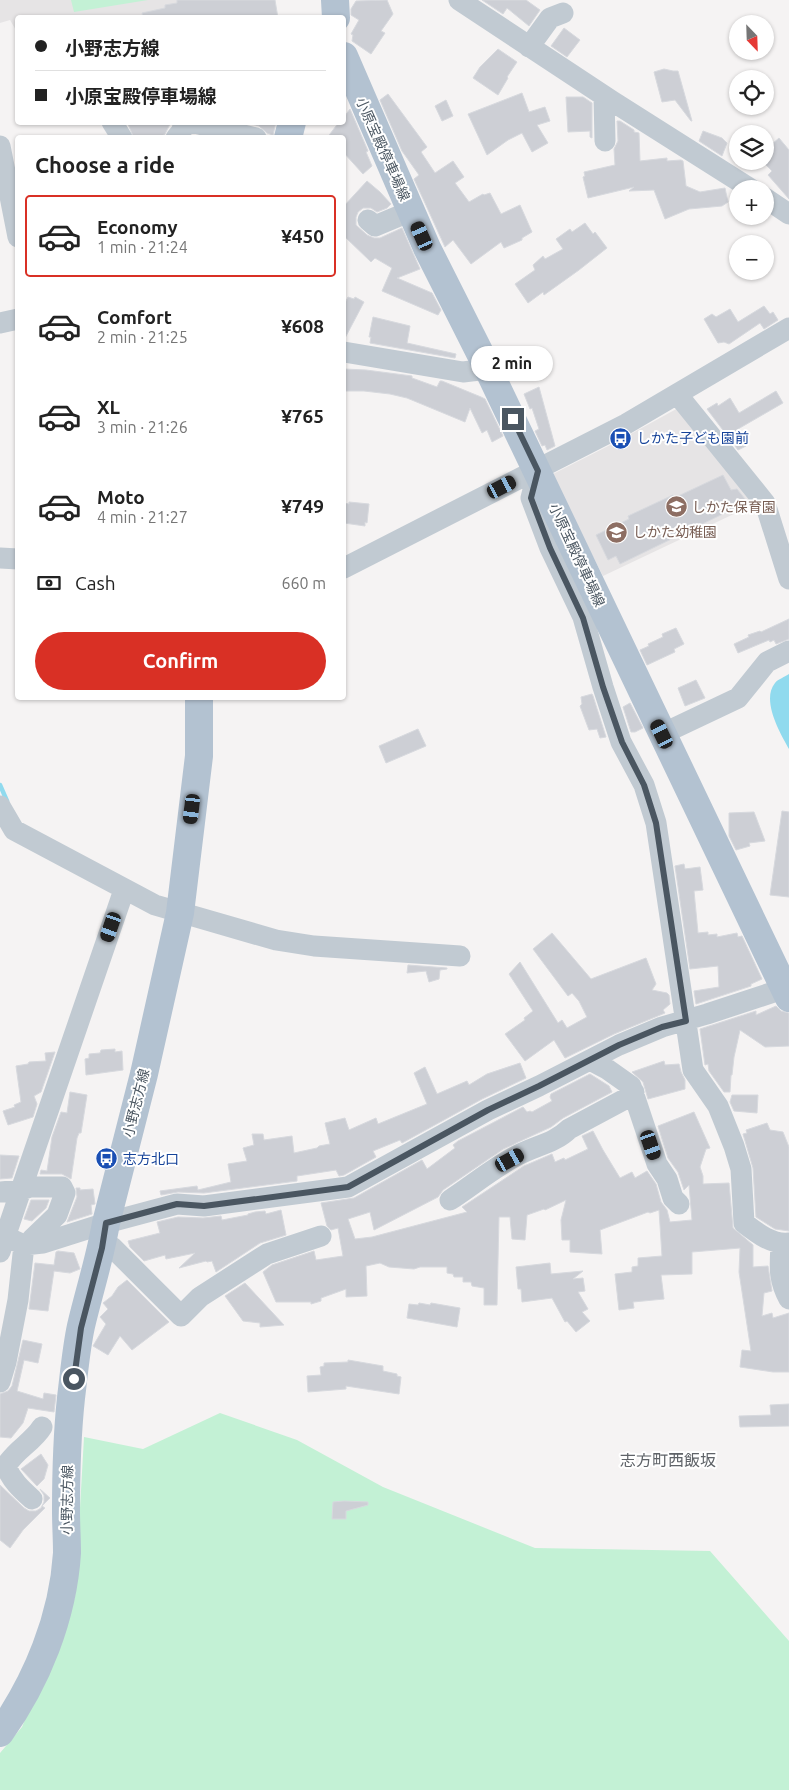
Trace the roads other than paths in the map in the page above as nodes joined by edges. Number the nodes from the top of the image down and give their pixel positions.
1 (335, 0) edge
2 (459, 0) edge
3 (563, 13) dead end
4 (336, 15) edge
5 (529, 47) junction
6 (346, 65) edge
7 (604, 96) junction
8 (202, 125) edge
9 (244, 135) edge
10 (605, 141) dead end
11 (0, 146) edge
12 (737, 180) edge
13 (774, 204) edge
14 (411, 211) junction
15 (789, 214) edge
16 (368, 220) dead end
17 (15, 222) edge
18 (15, 320) edge
19 (0, 323) edge
20 (789, 328) edge
21 (346, 352) edge
22 (488, 369) junction
23 (677, 394) junction
24 (537, 470) junction
25 (0, 558) edge
26 (15, 559) edge
27 (346, 567) edge
28 (789, 579) edge
29 (789, 651) edge
30 (199, 700) edge
31 (662, 734) junction
32 (0, 806) edge
33 (124, 890) junction
34 (180, 913) junction
35 (460, 956) dead end
36 (787, 991) edge
37 (686, 1021) junction
38 (590, 1060) junction
39 (634, 1092) junction
40 (10, 1191) edge
41 (450, 1200) dead end
42 (679, 1204) dead end
43 (104, 1235) junction
44 (321, 1236) dead end
45 (12, 1243) edge
46 (785, 1243) edge
47 (789, 1299) edge
48 (0, 1382) edge
49 (69, 1418) junction
50 (42, 1427) junction
51 (0, 1458) edge
52 (32, 1499) dead end
53 (0, 1732) edge

1 - 4 main road
2 - 5 street
3 - 5 street
5 - 7 street
6 - 14 main road, 小原宝殿停車場線
7 - 10 street
7 - 12 street
8 - 9 street
11 - 17 street
13 - 15 street
14 - 16 street
14 - 22 main road, 小原宝殿停車場線
18 - 19 street
20 - 23 street
21 - 22 street
22 - 24 main road, 小原宝殿停車場線
23 - 24 street
23 - 28 street
24 - 27 street
24 - 31 main road, 小原宝殿停車場線
24 - 37 street
25 - 26 street
29 - 31 street
30 - 34 main road, 小野志方線
31 - 36 main road, 小原宝殿停車場線
32 - 33 street
33 - 34 street
33 - 40 street
34 - 35 street
34 - 43 main road, 小野志方線
36 - 37 street
37 - 38 street
37 - 46 street
38 - 39 street
38 - 43 street
39 - 41 street
39 - 42 street
40 - 45 street
40 - 45 street
43 - 44 street
43 - 45 street
43 - 49 main road, 小野志方線
45 - 48 street
46 - 47 street
49 - 50 street
49 - 53 main road, 小野志方線
50 - 51 street
50 - 52 street

